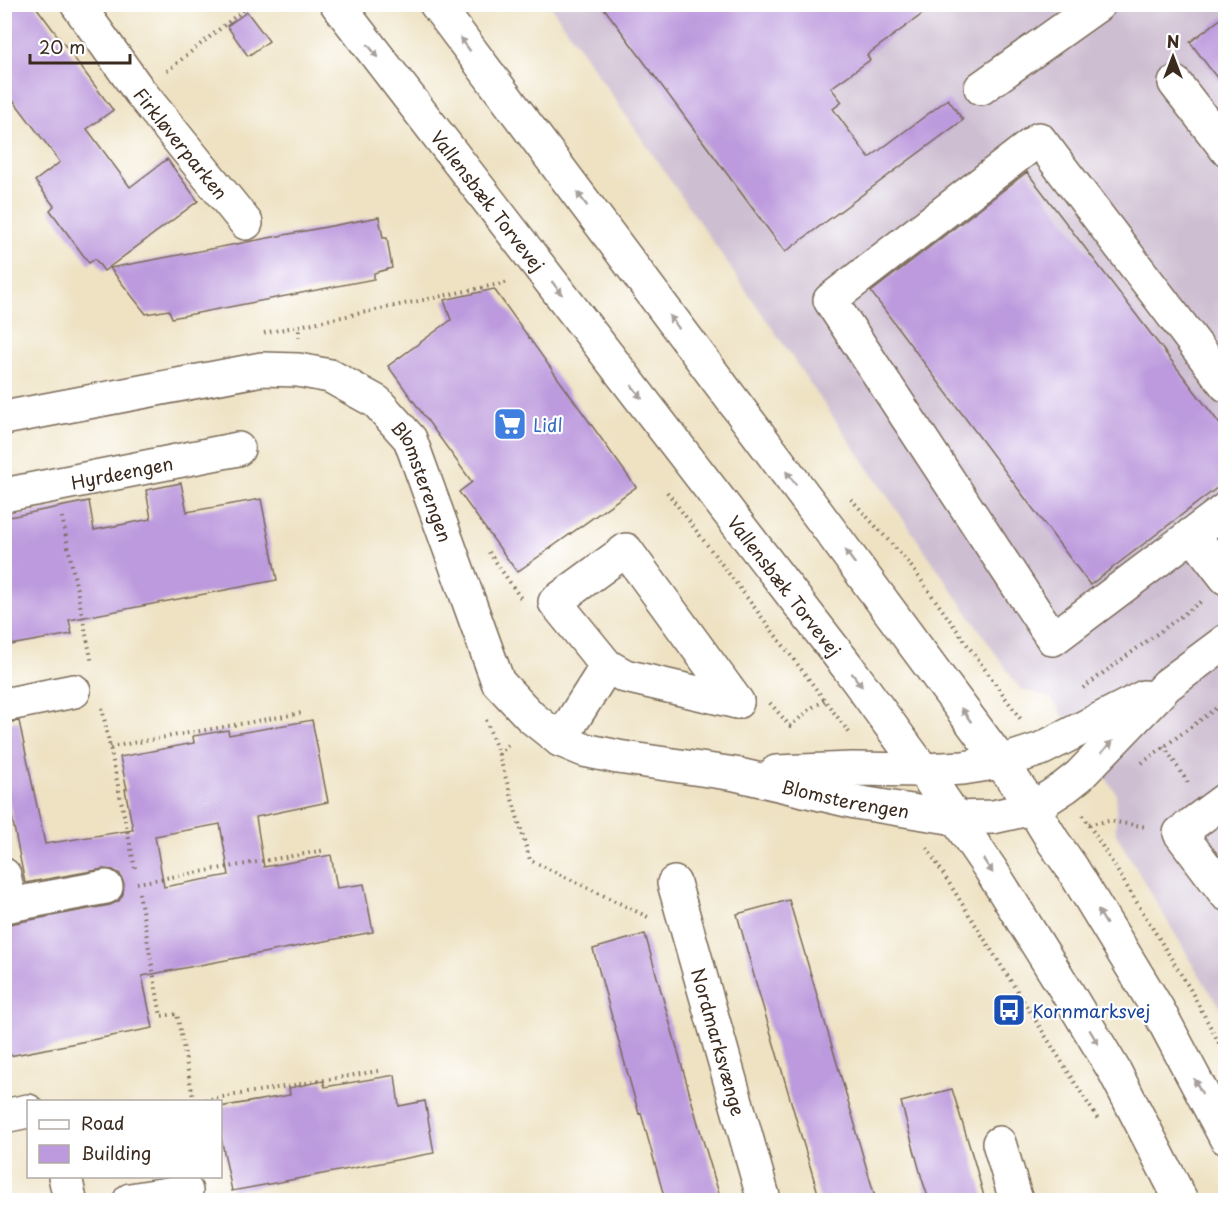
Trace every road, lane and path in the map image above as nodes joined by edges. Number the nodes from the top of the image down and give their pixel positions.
1 (77, 4) edge
2 (251, 4) edge
3 (337, 4) edge
4 (436, 4) edge
5 (1099, 4) edge
6 (1175, 83) dead end
7 (981, 88) dead end
8 (140, 92) junction
9 (1226, 149) edge
10 (246, 223) dead end
11 (516, 280) dead end
12 (298, 370) junction
13 (1226, 385) edge
14 (4, 418) edge
15 (238, 449) dead end
16 (661, 484) dead end
17 (51, 485) junction
18 (4, 495) edge
19 (1226, 509) edge
20 (1192, 534) junction
21 (448, 543) junction
22 (908, 562) dead end
23 (918, 576) junction
24 (911, 580) dead end
25 (1216, 588) edge
26 (555, 602) junction
27 (1226, 641) edge
28 (607, 666) junction
29 (1167, 685) junction
30 (90, 688) junction
31 (1075, 694) dead end
32 (826, 700) junction
33 (1226, 701) edge
34 (737, 702) junction
35 (4, 705) edge
36 (302, 713) dead end
37 (1027, 727) dead end
38 (560, 740) junction
39 (1164, 746) junction
40 (110, 747) junction
41 (1001, 762) junction
42 (1138, 765) dead end
43 (876, 769) junction
44 (923, 770) junction
45 (735, 774) junction
46 (1217, 805) edge
47 (1033, 807) junction
48 (1079, 809) dead end
49 (904, 810) junction
50 (955, 818) junction
51 (1089, 824) junction
52 (1180, 833) junction
53 (326, 850) dead end
54 (135, 872) dead end
55 (674, 883) dead end
56 (122, 885) junction
57 (1226, 894) edge
58 (6, 895) edge
59 (1030, 998) dead end
60 (1024, 1002) junction
61 (1226, 1056) edge
62 (378, 1071) dead end
63 (193, 1100) edge
64 (199, 1100) edge
65 (27, 1111) edge
66 (4, 1116) edge
67 (1105, 1129) dead end
68 (1226, 1138) edge
69 (999, 1143) dead end
70 (65, 1178) edge
71 (186, 1191) dead end
72 (426, 1196) dead end
73 (70, 1200) edge
74 (130, 1200) edge
75 (399, 1200) edge
76 (764, 1200) edge
77 (1016, 1200) edge
78 (1181, 1200) edge

1 - 8 street, Firkløverparken
2 - 8 path
3 -> 44 street, Vallensbæk Torvevej
41 -> 4 street
5 - 7 street
6 - 9 street
8 - 10 street, Firkløverparken
11 - 12 path
12 - 14 street, Blomsterengen
12 - 21 street, Blomsterengen
13 - 20 street
15 - 17 street, Hyrdeengen
16 - 32 path
17 - 18 street, Hyrdeengen
17 - 30 path
19 - 20 street
20 - 25 street
21 - 26 path
21 - 38 street, Blomsterengen
22 - 23 path
23 - 24 path
23 - 37 path
25 - 31 path
26 - 28 street
26 - 34 street
27 - 29 street
28 - 34 street
28 - 38 street
29 - 41 street
47 -> 29 street
30 - 35 street
30 - 40 path
32 - 34 path
32 - 43 path
33 - 39 path
36 - 40 path
38 - 45 street, Blomsterengen
39 - 42 path
39 - 46 path
40 - 54 path
41 - 44 street, Blomsterengen
41 - 47 street
43 - 44 street, Blomsterengen
43 - 45 street, Blomsterengen
44 - 50 street, Vallensbæk Torvevej
45 - 49 street, Blomsterengen
46 - 52 street
47 - 50 street, Blomsterengen
68 -> 47 street
48 - 51 path
49 - 50 street, Blomsterengen
49 - 60 path
50 -> 78 street, Vallensbæk Torvevej
51 - 52 path
51 - 61 path
52 - 57 street
53 - 56 path
55 - 76 street, Nordmarksvænge
56 - 58 street
56 - 63 path
59 - 60 path
60 - 67 path
62 - 64 path
65 - 66 street
69 - 77 street
70 - 73 street
71 - 74 street
72 - 75 path

